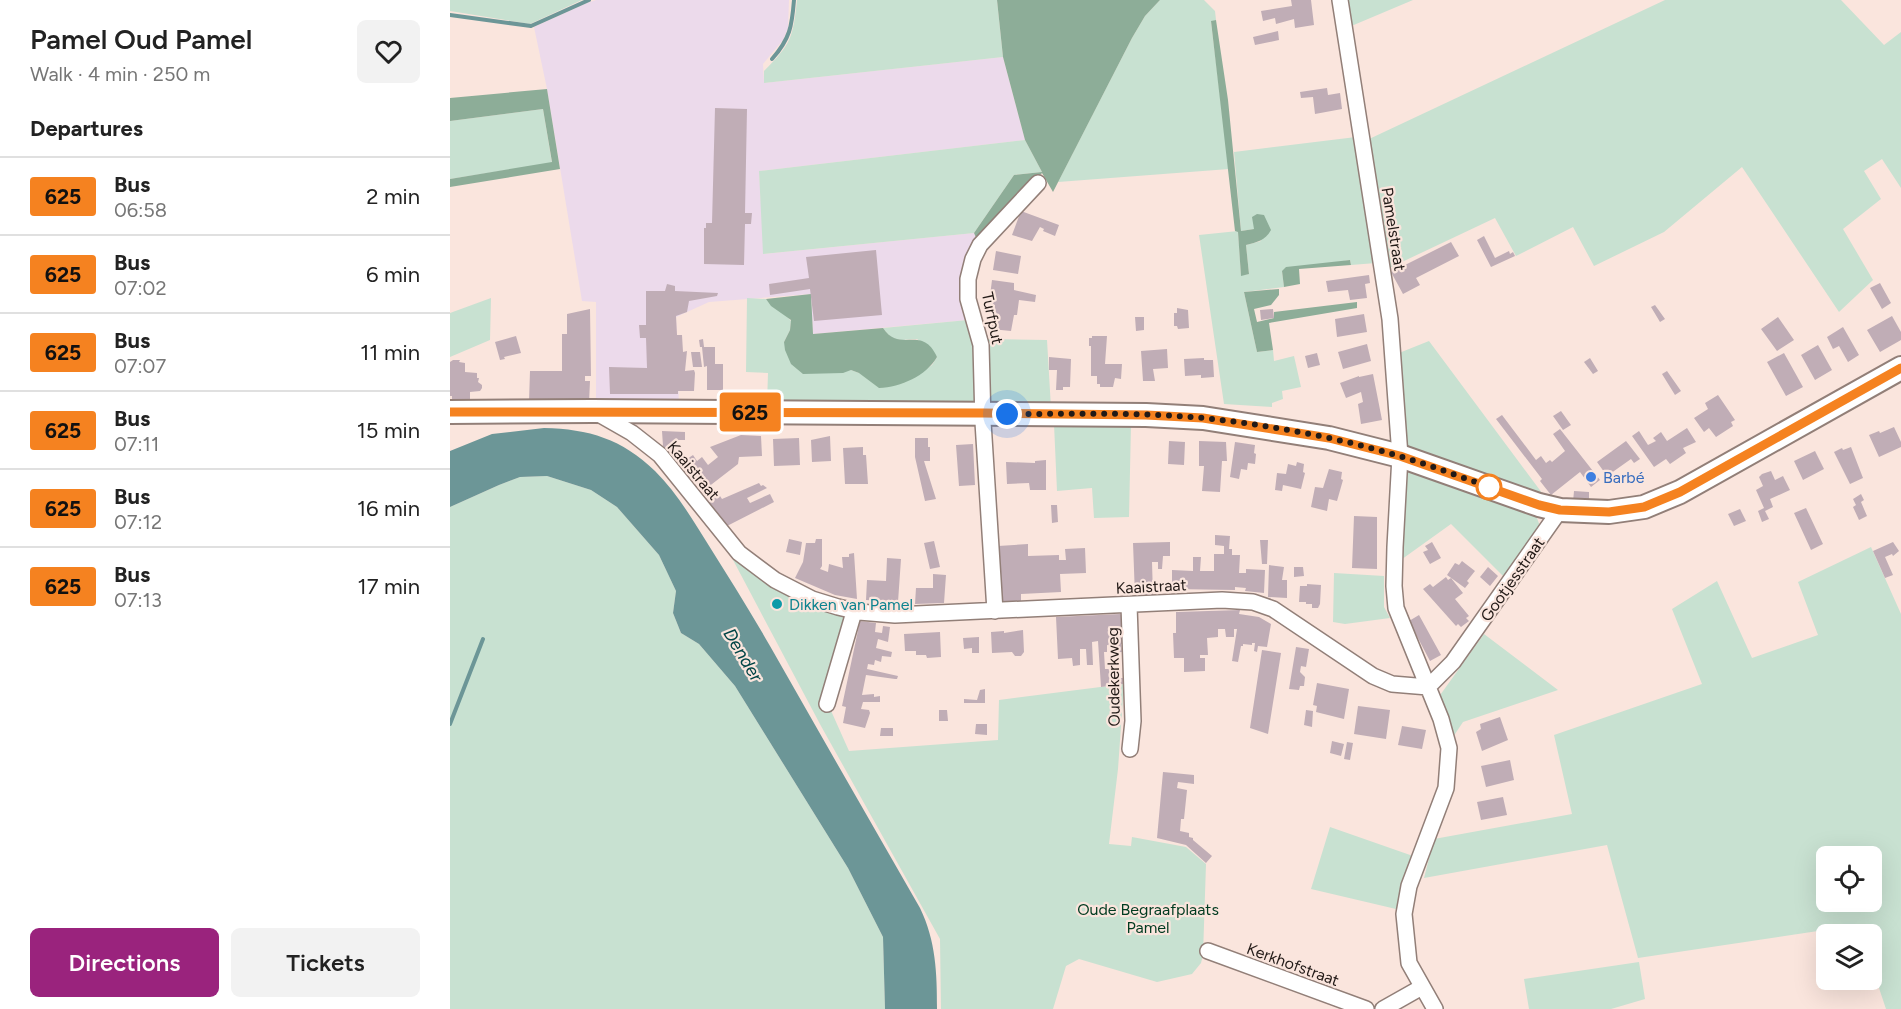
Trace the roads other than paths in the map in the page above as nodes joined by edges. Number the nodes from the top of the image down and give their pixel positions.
1 (1340, 0) edge
2 (1038, 183) dead end
3 (1901, 368) edge
4 (592, 411) junction
5 (645, 412) junction
6 (984, 413) junction
7 (451, 417) edge
8 (630, 437) junction
9 (1400, 461) junction
10 (1560, 510) junction
11 (1129, 605) junction
12 (996, 611) junction
13 (854, 612) junction
14 (1428, 687) junction
15 (828, 704) dead end
16 (1130, 749) dead end
17 (1208, 951) dead end
18 (1422, 987) junction
19 (1366, 1009) edge
20 (1383, 1009) edge
21 (1435, 1009) edge

1 - 9 street, Pamelstraat
2 - 6 street, Turfput
3 - 10 main road
4 - 5 main road
4 - 7 main road
4 - 8 street, Kaaistraat
5 - 6 main road
5 - 8 street
6 - 9 main road
6 - 12 street, Turfput
8 - 13 street, Kaaistraat
9 - 10 main road
9 - 14 street, Pamelstraat
10 - 14 street, Gootjesstraat
11 - 12 street, Kaaistraat
11 - 14 street, Kaaistraat
11 - 16 street, Oudekerkweg
12 - 13 street, Kaaistraat
13 - 15 street
14 - 18 street, Pamelstraat
17 - 19 street, Kerkhofstraat
18 - 20 street
18 - 21 street, Pamelstraat

